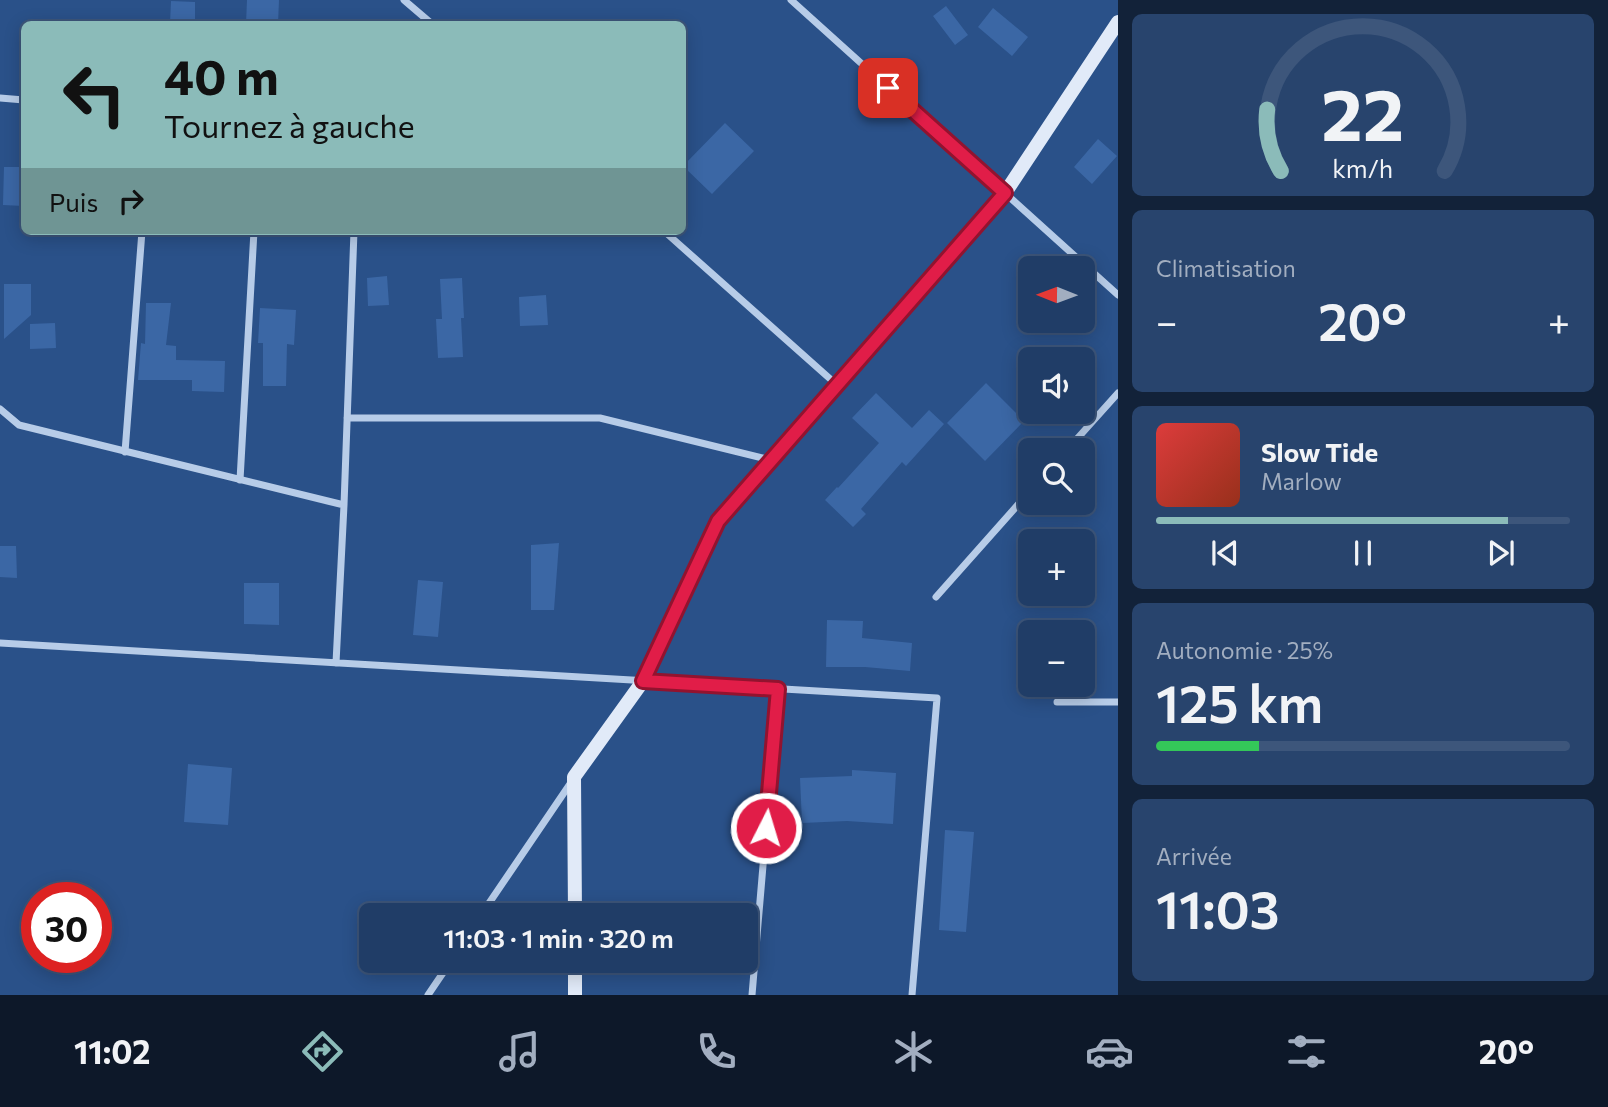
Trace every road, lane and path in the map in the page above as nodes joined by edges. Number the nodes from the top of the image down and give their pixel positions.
1 (404, 0) edge
2 (791, 0) edge
3 (428, 21) edge
4 (1118, 22) edge
5 (0, 98) edge
6 (21, 100) edge
7 (1005, 193) junction
8 (142, 235) edge
9 (254, 235) edge
10 (354, 235) edge
11 (668, 235) edge
12 (1118, 295) edge
13 (837, 385) junction
14 (1118, 393) edge
15 (0, 409) edge
16 (347, 418) junction
17 (1078, 438) edge
18 (125, 452) junction
19 (771, 460) junction
20 (240, 480) junction
21 (344, 505) junction
22 (1018, 506) edge
23 (936, 597) dead end
24 (0, 643) edge
25 (336, 663) junction
26 (643, 681) junction
27 (778, 689) junction
28 (1057, 702) dead end
29 (1118, 702) edge
30 (574, 777) junction
31 (489, 903) edge
32 (575, 903) edge
33 (443, 973) edge
34 (575, 973) edge
35 (428, 995) edge
36 (575, 995) edge
37 (752, 995) edge
38 (912, 995) edge

1 - 3 street
2 - 7 street
4 - 7 street
5 - 6 street
7 - 12 street
7 - 13 street
8 - 18 street
9 - 20 street
10 - 16 street
11 - 13 street
13 - 19 street
14 - 17 street
15 - 18 street
16 - 19 street
16 - 21 street
18 - 20 street
19 - 26 street
20 - 21 street
21 - 25 street
22 - 23 street
24 - 25 street
25 - 26 street
26 - 27 street
26 - 30 street
27 - 37 street
27 - 38 street
28 - 29 street
30 - 31 street
30 - 32 street
33 - 35 street
34 - 36 street

